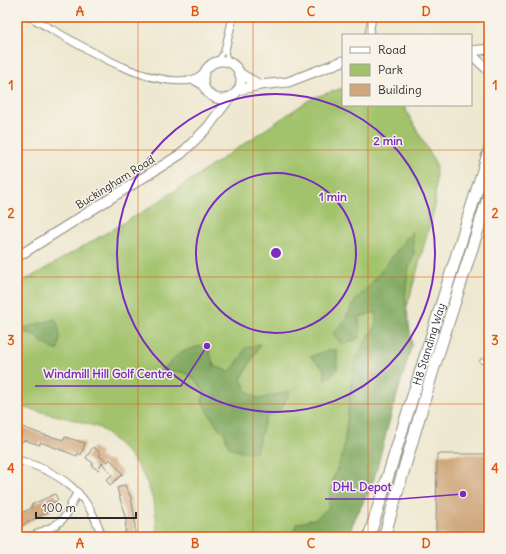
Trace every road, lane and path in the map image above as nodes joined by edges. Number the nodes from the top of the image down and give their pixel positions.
1 (30, 17) edge
2 (232, 17) edge
3 (372, 17) edge
4 (369, 34) edge
5 (489, 49) edge
6 (225, 50) junction
7 (472, 52) edge
8 (472, 53) edge
9 (342, 61) edge
10 (214, 63) junction
11 (229, 63) junction
12 (489, 71) edge
13 (205, 72) junction
14 (239, 72) junction
15 (193, 80) junction
16 (260, 84) junction
17 (204, 86) junction
18 (238, 90) junction
19 (212, 96) junction
20 (230, 97) junction
21 (217, 116) junction
22 (489, 151) edge
23 (489, 195) edge
24 (17, 257) edge
25 (482, 361) dead end
26 (489, 363) edge
27 (17, 460) edge
28 (78, 493) junction
29 (30, 537) edge
30 (102, 537) edge
31 (369, 537) edge
32 (384, 537) edge

1 - 15 street
2 - 6 street
3 - 4 street
5 - 7 main road
6 - 10 lane
6 - 11 lane
8 - 12 main road
9 - 16 main road
10 - 11 main road
10 - 13 main road
11 - 14 main road
13 - 15 street
13 - 17 main road
14 - 16 main road
14 - 18 main road
15 - 17 street
16 - 18 main road
17 - 19 main road
18 - 20 main road
19 - 20 main road
19 - 21 main road
20 - 21 main road, Buckingham Road
21 - 24 main road, Buckingham Road
22 - 31 highway, H8 Standing Way
23 - 32 highway, H8 Standing Way
25 - 26 lane
27 - 28 street
28 - 29 street
28 - 30 street

